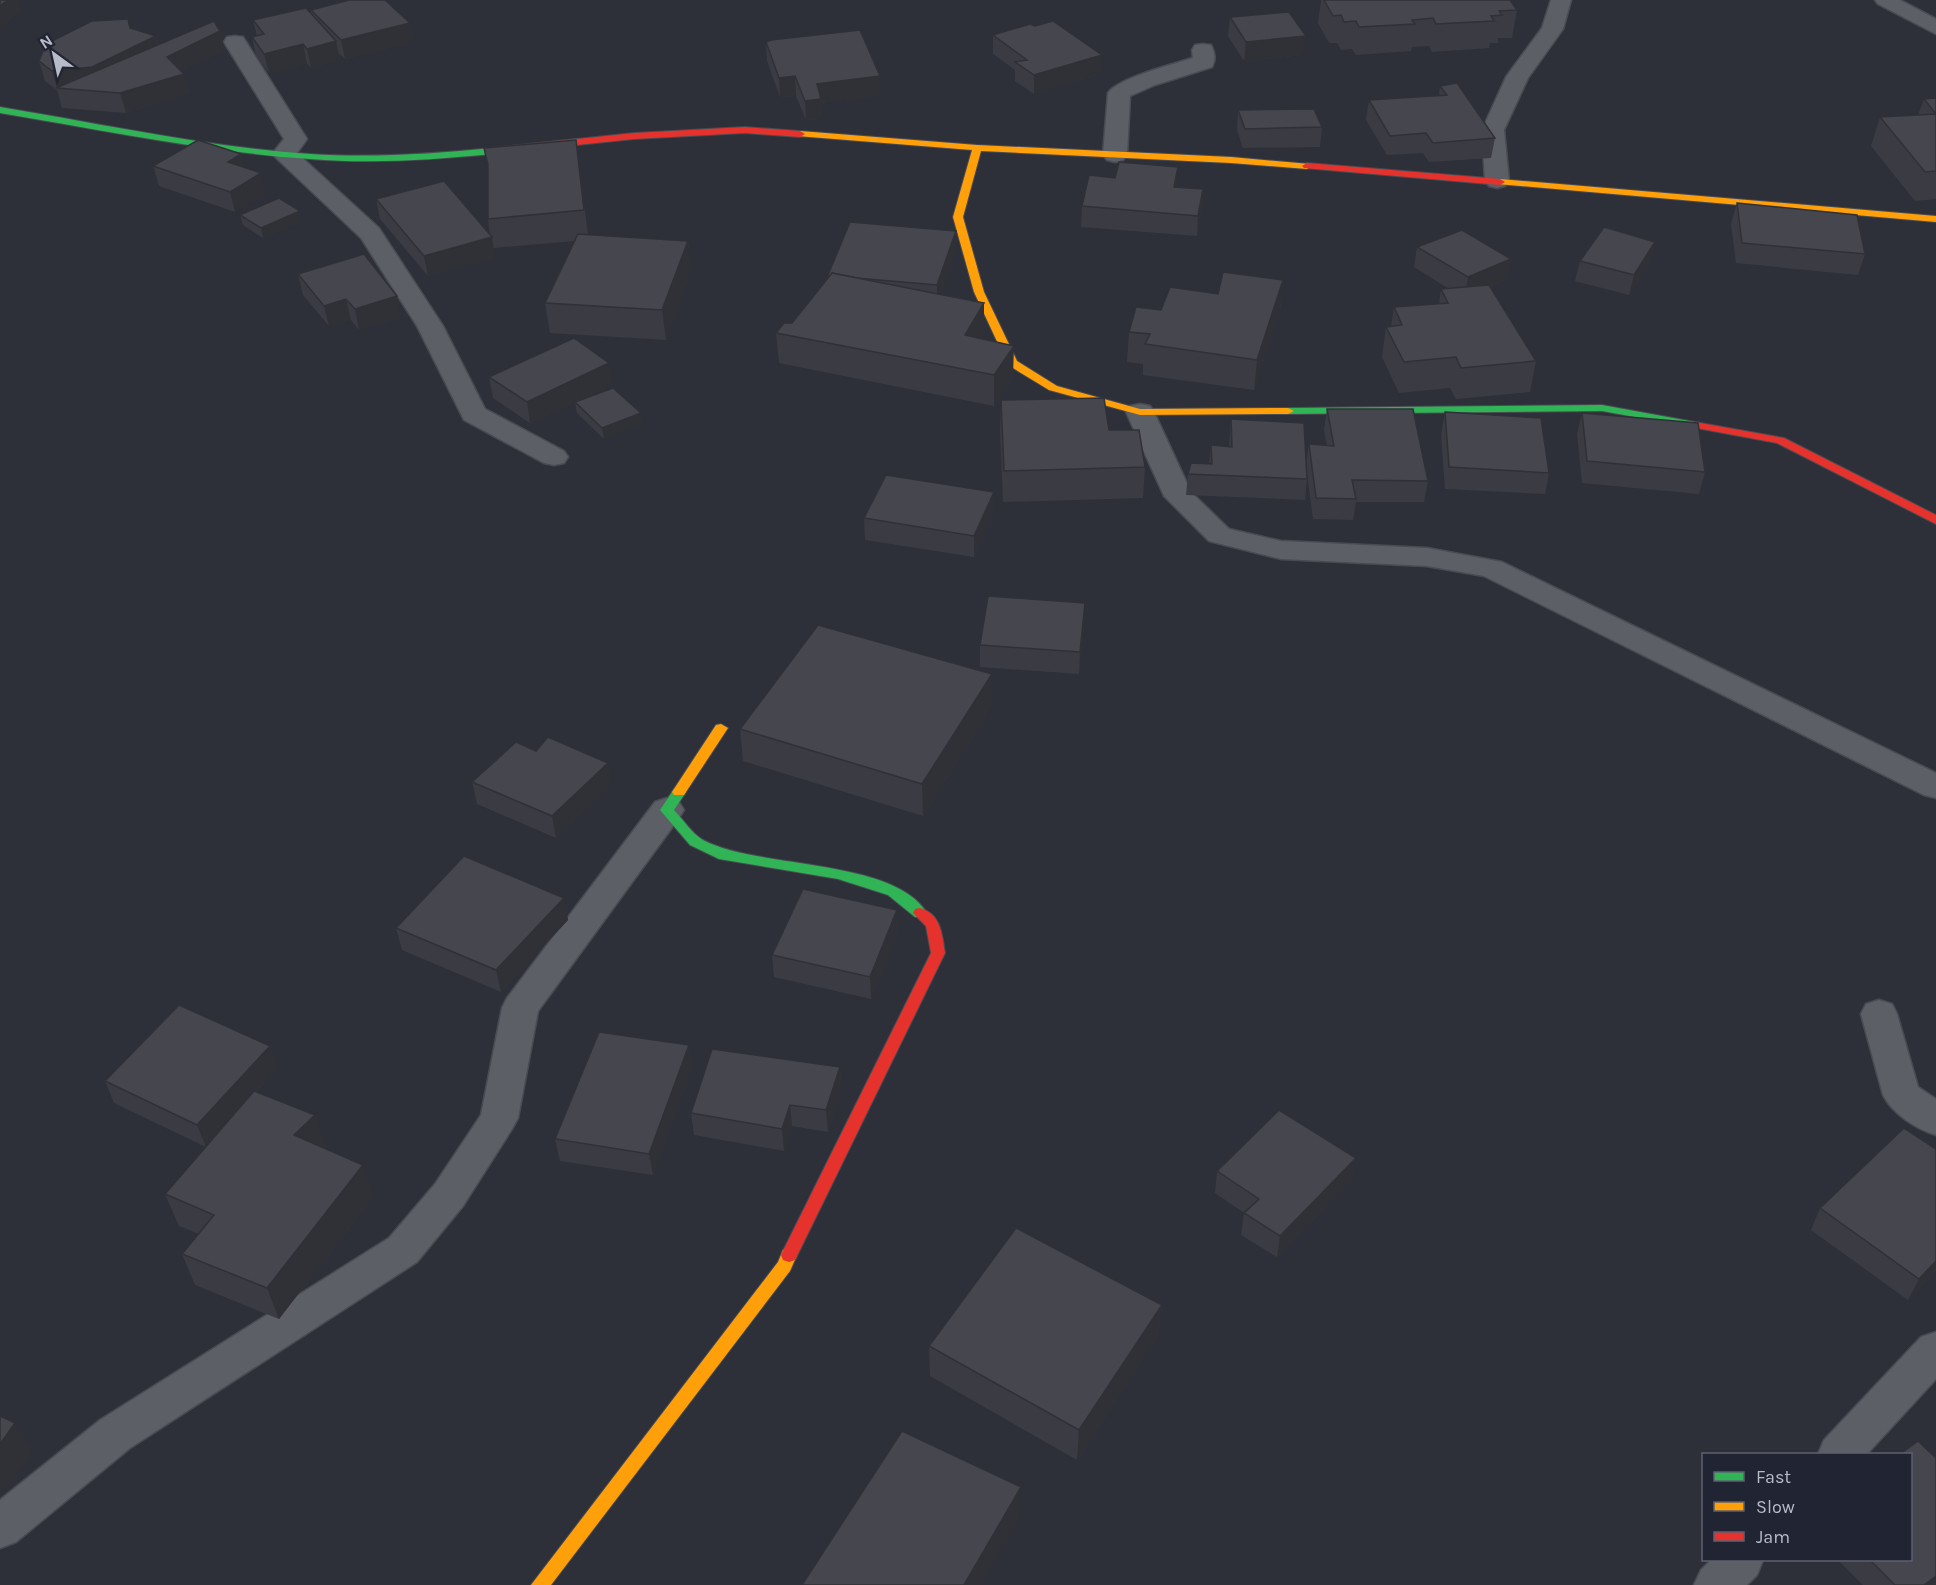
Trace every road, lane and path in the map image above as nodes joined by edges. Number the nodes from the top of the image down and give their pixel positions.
1 (1561, 0) edge
2 (1885, 0) edge
3 (1936, 27) edge
4 (235, 42) dead end
5 (1203, 50) dead end
6 (0, 110) edge
7 (977, 148) junction
8 (284, 154) junction
9 (1115, 154) junction
10 (1497, 181) junction
11 (1936, 219) edge
12 (1140, 412) junction
13 (554, 457) dead end
14 (1936, 520) edge
15 (721, 728) dead end
16 (1936, 787) edge
17 (667, 810) junction
18 (1879, 1014) dead end
19 (1936, 1120) edge
20 (1936, 1350) edge
21 (1841, 1453) edge
22 (0, 1527) edge
23 (1740, 1561) edge
24 (540, 1585) edge
25 (1717, 1585) edge

1 - 10 street
2 - 3 street
4 - 8 street
5 - 9 street
6 - 8 street
7 - 8 street
7 - 9 street
7 - 12 street
8 - 13 street
9 - 10 street
10 - 11 street
12 - 14 street
12 - 16 street
15 - 17 street
17 - 22 street
17 - 24 street
18 - 19 street
20 - 21 street
23 - 25 street

